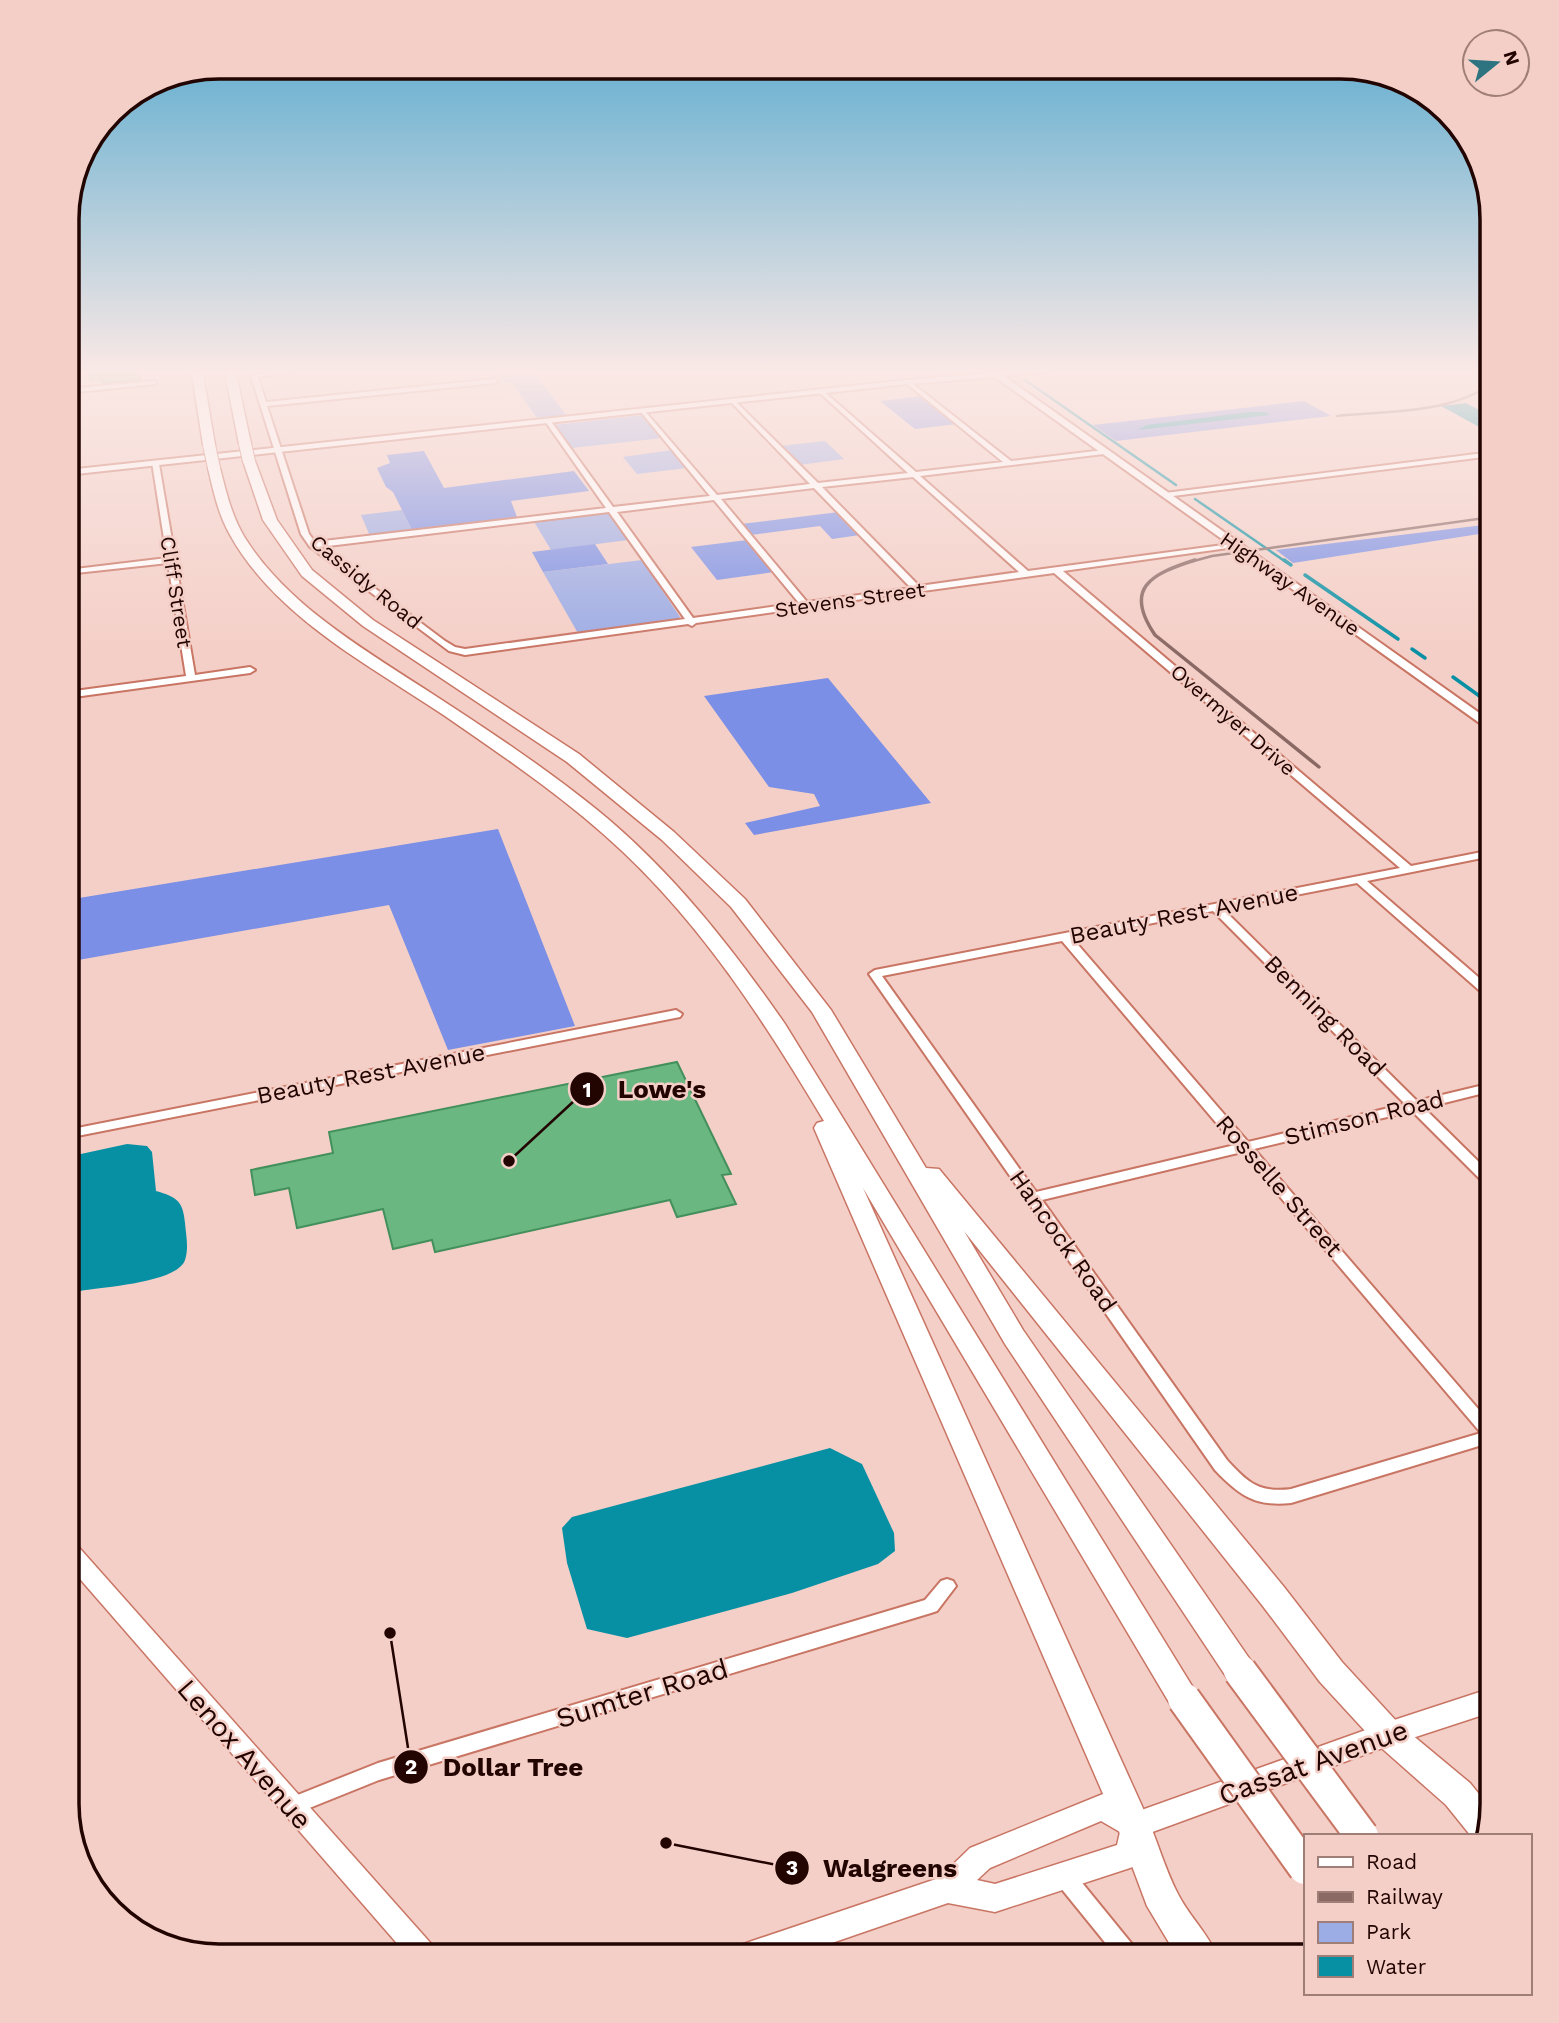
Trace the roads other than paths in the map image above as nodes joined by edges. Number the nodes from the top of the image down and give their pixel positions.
1 (169, 462) edge
2 (213, 462) edge
3 (250, 462) edge
4 (281, 462) edge
5 (578, 462) edge
6 (685, 462) edge
7 (793, 462) edge
8 (901, 462) edge
9 (1014, 462) edge
10 (1119, 462) edge
11 (1426, 462) edge
12 (1009, 463) joint
13 (155, 464) junction
14 (79, 472) edge
15 (914, 474) junction
16 (816, 486) junction
17 (1165, 495) junction
18 (714, 497) junction
19 (612, 509) junction
20 (313, 545) junction
21 (1235, 545) junction
22 (170, 560) junction
23 (1056, 570) junction
24 (79, 571) edge
25 (1026, 574) junction
26 (919, 591) junction
27 (807, 607) junction
28 (692, 622) junction
29 (465, 653) joint
30 (250, 670) dead end
31 (191, 678) junction
32 (79, 693) edge
33 (1480, 718) edge
34 (1480, 856) edge
35 (1409, 870) junction
36 (1360, 880) junction
37 (1216, 908) junction
38 (1065, 937) junction
39 (875, 974) joint
40 (1480, 984) edge
41 (676, 1014) dead end
42 (791, 1049) junction
43 (1480, 1090) edge
44 (1416, 1106) junction
45 (887, 1119) junction
46 (79, 1132) edge
47 (1245, 1147) junction
48 (1480, 1170) edge
49 (1032, 1198) junction
50 (1480, 1421) edge
51 (1480, 1440) edge
52 (79, 1564) edge
53 (947, 1586) dead end
54 (1480, 1704) edge
55 (1388, 1734) junction
56 (292, 1807) junction
57 (1479, 1820) edge
58 (1134, 1826) junction
59 (1361, 1834) edge
60 (1304, 1867) edge
61 (1063, 1875) junction
62 (948, 1889) junction
63 (414, 1944) edge
64 (787, 1944) edge
65 (1119, 1944) edge
66 (1191, 1944) edge

1 - 13 street
2 - 42 highway, bridge
3 - 45 highway
4 - 20 street, Cassidy Road
5 - 19 street
6 - 18 street
7 - 16 street
8 - 15 street
9 - 12 street
10 - 17 street, Highway Avenue
11 - 17 street
12 - 15 street
13 - 14 street
13 - 22 street, Cliff Street
15 - 16 street
15 - 25 street
16 - 18 street
16 - 26 street
17 - 21 street, Highway Avenue
18 - 19 street
18 - 27 street
19 - 20 street
19 - 28 street
20 - 29 street, Cassidy Road
21 - 23 street, Stevens Street
21 - 33 street, Highway Avenue
22 - 24 street
22 - 31 street, Cliff Street
23 - 25 street, Stevens Street
23 - 35 street, Overmyer Drive
25 - 26 street, Stevens Street
26 - 27 street, Stevens Street
27 - 28 street, Stevens Street
28 - 29 street, Stevens Street
30 - 31 street
31 - 32 street
34 - 35 street, Beauty Rest Avenue
35 - 36 street, Beauty Rest Avenue
36 - 37 street, Beauty Rest Avenue
36 - 40 street
37 - 38 street, Beauty Rest Avenue
37 - 44 street, Benning Road
38 - 39 street, Beauty Rest Avenue
38 - 47 street, Rosselle Street
39 - 49 street, Hancock Road
41 - 46 street, Beauty Rest Avenue
42 - 58 highway
42 - 60 highway, bridge
43 - 44 street, Stimson Road
44 - 47 street, Stimson Road
44 - 48 street, Benning Road
45 - 55 highway
45 - 59 highway, bridge
47 - 49 street, Stimson Road
47 - 50 street, Rosselle Street
49 - 51 street, Hancock Road
52 - 56 main road, Lenox Avenue
53 - 56 street, Sumter Road
54 - 55 main road, Cassat Avenue
55 - 57 highway
55 - 58 main road, Cassat Avenue
56 - 63 main road, Lenox Avenue
58 - 61 main road
58 - 62 main road
58 - 66 highway
61 - 62 main road
61 - 65 street
62 - 64 main road

